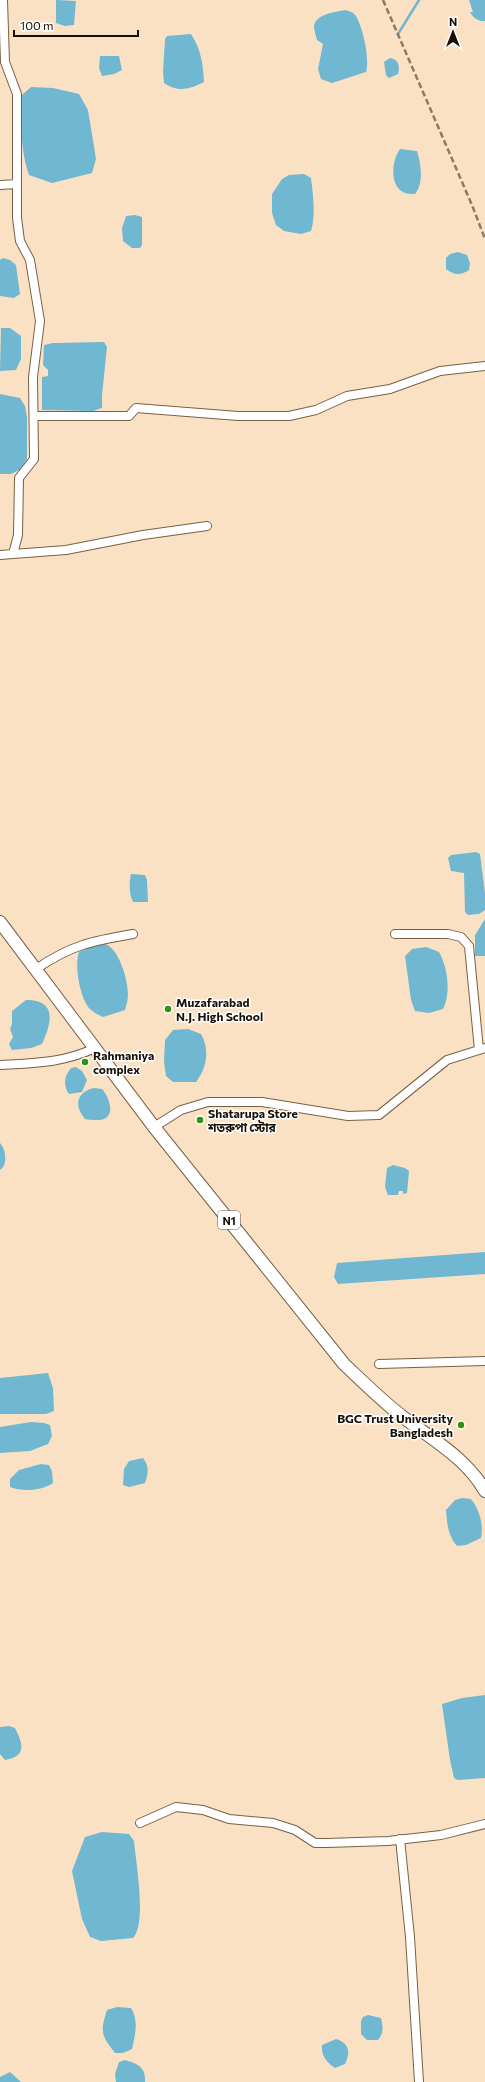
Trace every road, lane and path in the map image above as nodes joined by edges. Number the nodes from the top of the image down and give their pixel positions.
1 (3, 0) edge
2 (17, 184) junction
3 (0, 185) edge
4 (485, 366) edge
5 (34, 416) junction
6 (207, 526) dead end
7 (13, 554) junction
8 (0, 555) edge
9 (0, 922) edge
10 (133, 934) dead end
11 (395, 934) dead end
12 (36, 969) junction
13 (95, 1048) junction
14 (482, 1049) edge
15 (0, 1065) edge
16 (154, 1127) junction
17 (485, 1361) edge
18 (379, 1364) dead end
19 (485, 1491) edge
20 (140, 1823) dead end
21 (485, 1824) edge
22 (400, 1840) junction
23 (419, 2082) edge

1 - 2 street
2 - 3 street
2 - 5 street
4 - 5 street
5 - 7 street
6 - 7 street
7 - 8 street
9 - 12 highway, N1
10 - 12 street
11 - 14 street
12 - 13 highway, N1
13 - 15 street
13 - 16 highway, N1
14 - 16 street
16 - 19 highway, N1
17 - 18 street
20 - 22 street
21 - 22 street
22 - 23 street

